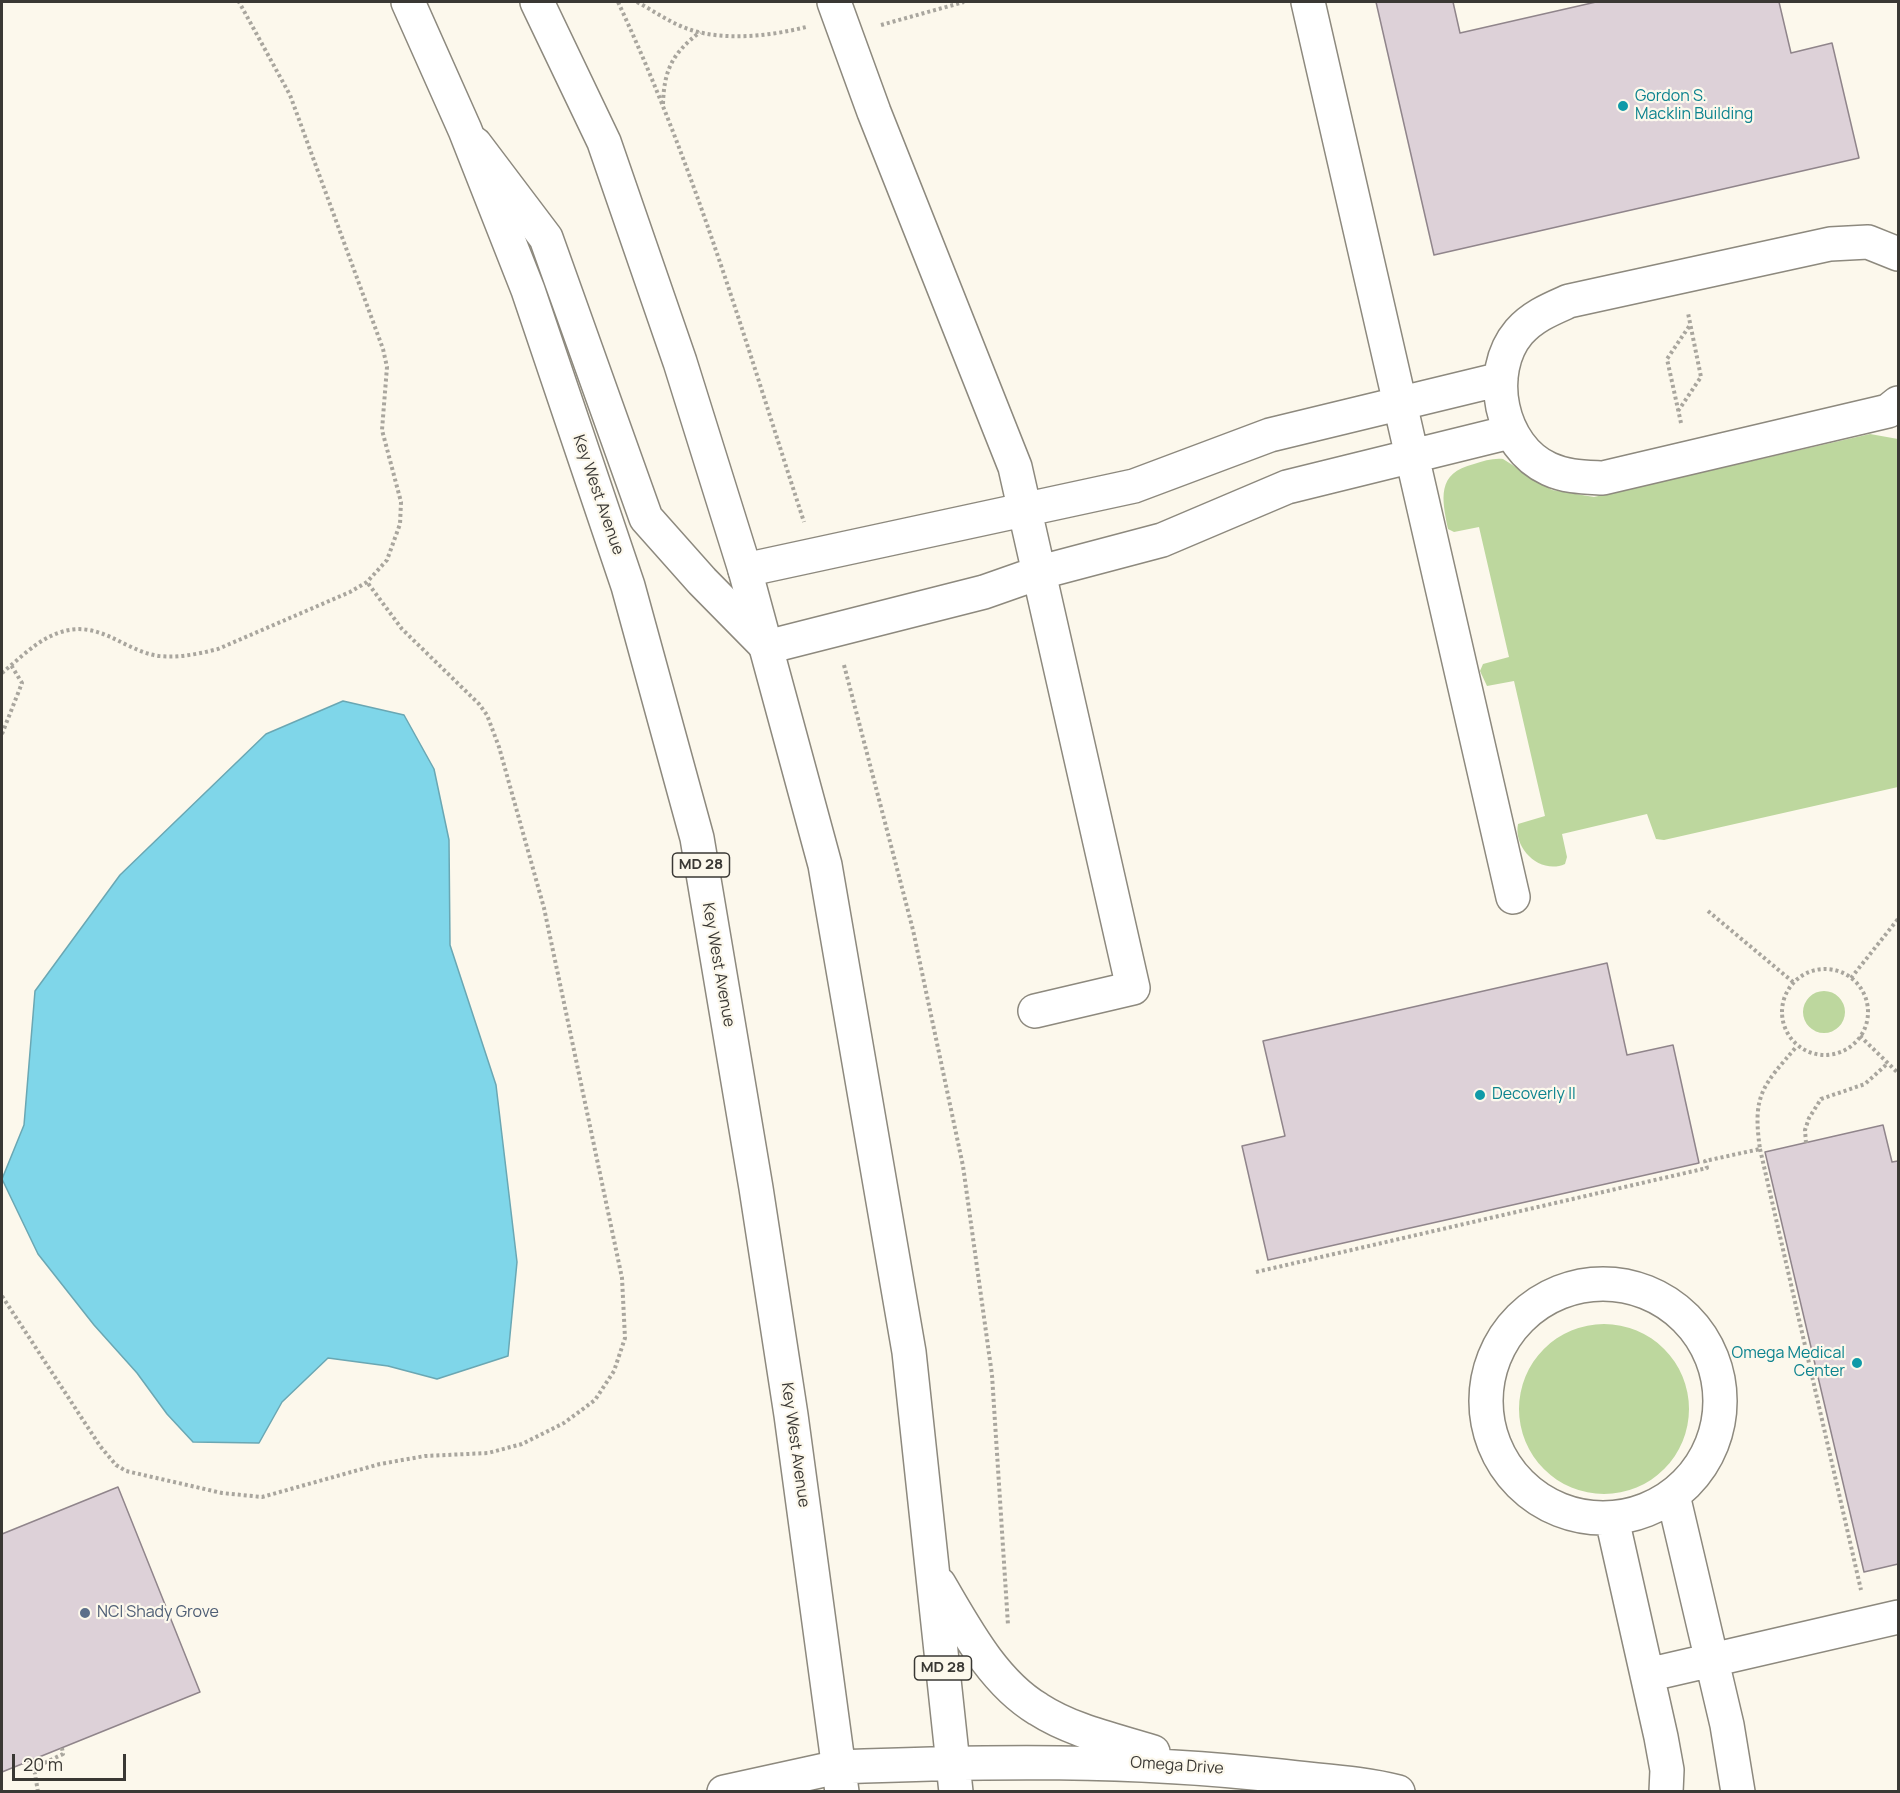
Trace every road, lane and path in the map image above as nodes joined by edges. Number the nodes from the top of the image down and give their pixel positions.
1 (239, 2) edge
2 (408, 2) edge
3 (537, 2) edge
4 (618, 2) edge
5 (637, 2) edge
6 (964, 2) edge
7 (1308, 2) edge
8 (838, 14) edge
9 (701, 31) junction
10 (663, 108) junction
11 (465, 130) junction
12 (1899, 254) edge
13 (1680, 277) junction
14 (1690, 324) junction
15 (1501, 379) junction
16 (1398, 402) junction
17 (1678, 411) junction
18 (1895, 411) edge
19 (1510, 432) junction
20 (1410, 455) junction
21 (1689, 458) junction
22 (1026, 509) junction
23 (814, 555) junction
24 (745, 570) junction
25 (1041, 572) junction
26 (367, 582) junction
27 (835, 629) junction
28 (767, 647) junction
29 (11, 665) junction
30 (2, 673) edge
31 (2, 734) edge
32 (1513, 897) dead end
33 (1708, 911) dead end
34 (1899, 919) edge
35 (1851, 978) junction
36 (1793, 982) junction
37 (1035, 1011) dead end
38 (1860, 1036) junction
39 (1797, 1046) junction
40 (1888, 1063) junction
41 (1899, 1073) edge
42 (1806, 1143) dead end
43 (1760, 1149) junction
44 (1256, 1272) dead end
45 (2, 1296) edge
46 (1673, 1495) junction
47 (1612, 1519) junction
48 (933, 1574) junction
49 (1862, 1596) dead end
50 (1899, 1617) edge
51 (1713, 1661) junction
52 (1647, 1675) junction
53 (1006, 1683) junction
54 (62, 1748) dead end
55 (1201, 1767) junction
56 (955, 1777) edge
57 (840, 1779) edge
58 (38, 1791) edge
59 (724, 1791) edge
60 (1398, 1791) edge
61 (1666, 1791) edge
62 (1738, 1791) edge

1 - 26 path
2 - 11 main road, Key West Avenue / MD 28
3 - 24 main road, MD 28
4 - 10 path
5 - 9 path
6 - 8 path
7 - 16 main road
8 - 9 path
8 - 22 main road
9 - 10 path
10 - 23 path
11 - 28 main road
11 - 57 main road, Key West Avenue / MD 28
12 - 13 main road
13 - 14 path
13 - 15 main road
14 - 17 path
14 - 17 path
15 - 16 main road
15 - 19 main road
16 - 20 main road
16 - 22 main road
17 - 21 path
18 - 21 main road
19 - 20 main road
19 - 21 main road
20 - 25 main road
20 - 32 main road
22 - 23 main road
22 - 25 main road
23 - 24 main road
24 - 28 main road, MD 28
25 - 27 main road
25 - 37 main road
26 - 29 path
26 - 45 path
27 - 28 main road
27 - 53 path
28 - 48 main road, MD 28
29 - 30 path
29 - 31 path
33 - 36 path
34 - 35 path
35 - 36 path
35 - 38 path
36 - 39 path
38 - 39 path
38 - 40 path
39 - 43 path
40 - 41 path
40 - 42 path
43 - 44 path
43 - 49 path
46 - 47 main road
46 - 47 main road
46 - 51 main road
47 - 52 main road
48 - 53 main road
48 - 56 main road, MD 28
50 - 51 main road
51 - 52 main road
51 - 62 main road
52 - 61 main road
53 - 55 main road
54 - 58 path
55 - 56 main road, Omega Drive
55 - 60 main road, Omega Drive
56 - 57 main road, Omega Drive
57 - 59 main road, Omega Drive

